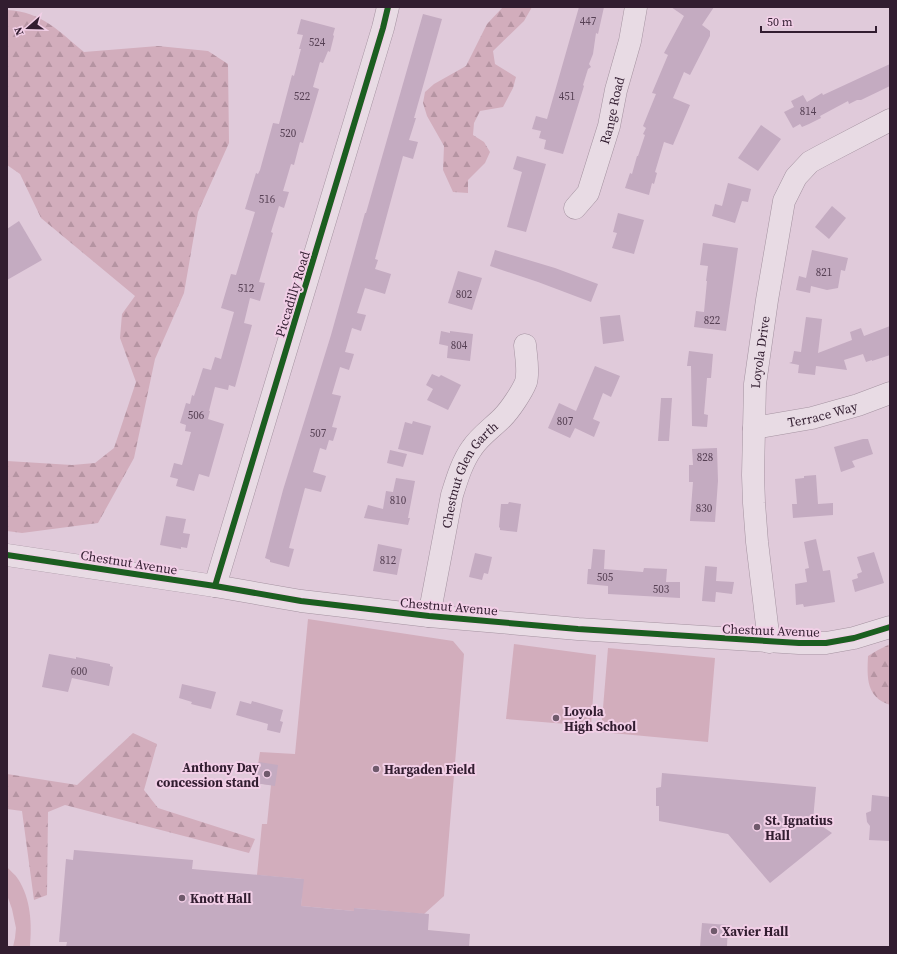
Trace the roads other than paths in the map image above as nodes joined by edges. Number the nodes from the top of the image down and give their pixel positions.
1 (388, 7) edge
2 (636, 7) edge
3 (890, 120) edge
4 (575, 208) dead end
5 (525, 345) dead end
6 (890, 393) edge
7 (754, 428) junction
8 (7, 554) edge
9 (215, 586) junction
10 (429, 616) junction
11 (890, 627) edge
12 (769, 642) junction

1 - 9 street, Piccadilly Road
2 - 4 street, Range Road
3 - 7 street, Loyola Drive
5 - 10 street, Chestnut Glen Garth
6 - 7 street, Terrace Way
7 - 12 street, Loyola Drive
8 - 9 street, Chestnut Avenue
9 - 10 street, Chestnut Avenue
10 - 12 street, Chestnut Avenue
11 - 12 street, Chestnut Avenue

